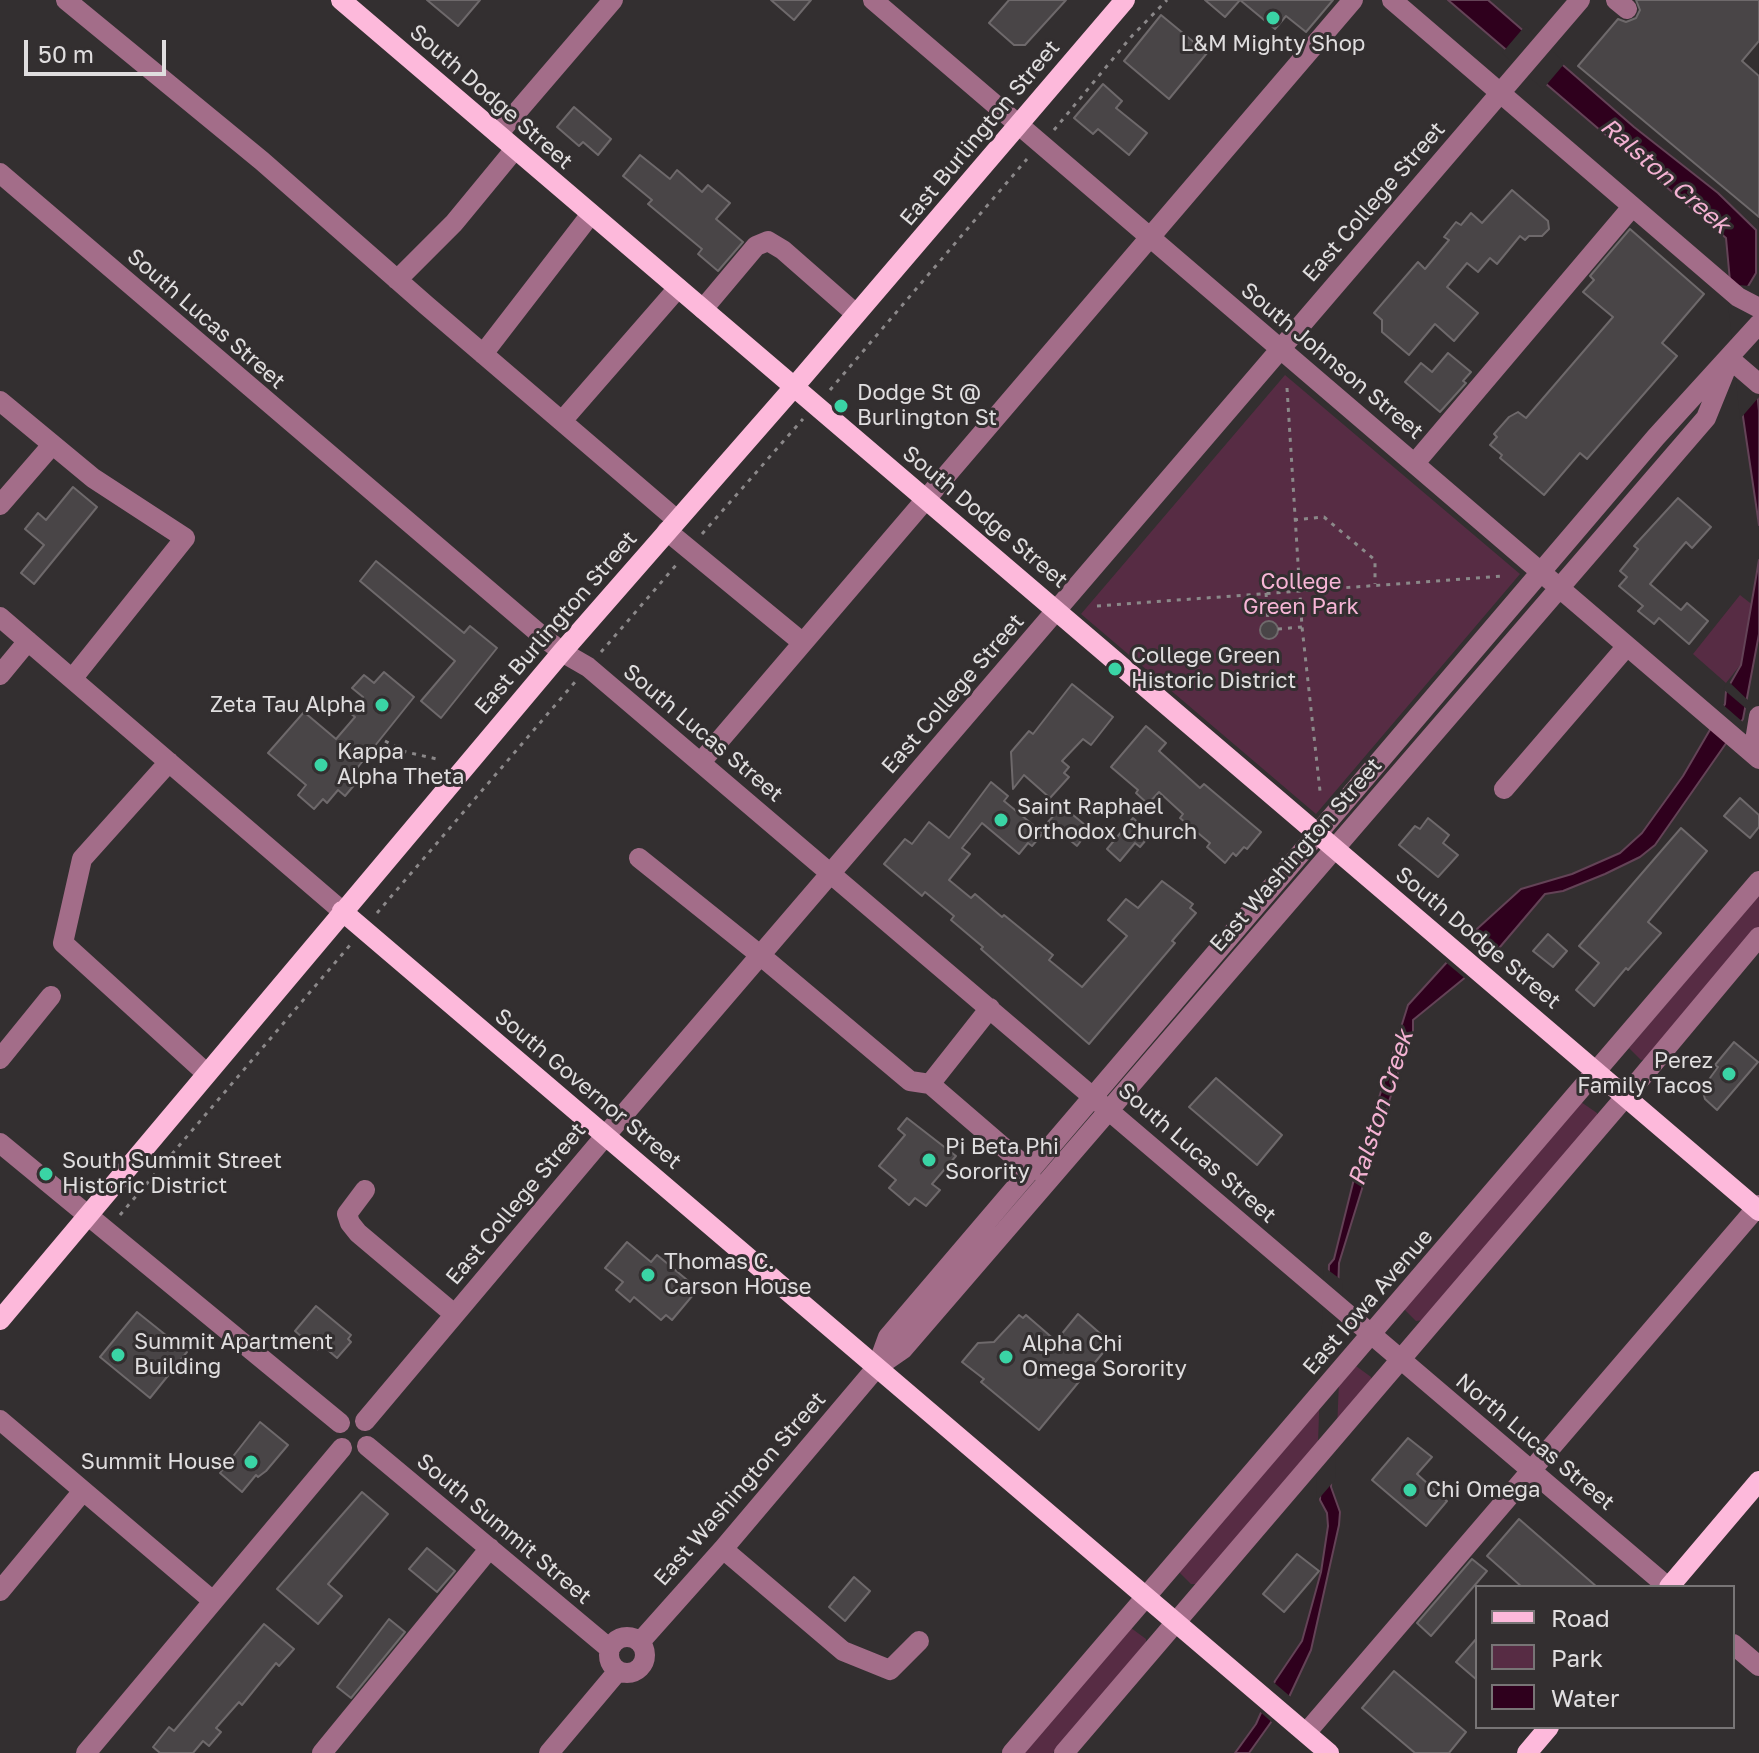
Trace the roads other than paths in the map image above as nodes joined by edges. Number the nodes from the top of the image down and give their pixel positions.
1 (66, 0) edge
2 (341, 0) edge
3 (613, 0) edge
4 (873, 0) edge
5 (1125, 0) edge
6 (1353, 0) edge
7 (1392, 0) edge
8 (1580, 0) edge
9 (1501, 91) junction
10 (1019, 124) junction
11 (498, 134) junction
12 (515, 149) junction
13 (0, 173) edge
14 (1632, 207) junction
15 (591, 214) junction
16 (1150, 237) junction
17 (397, 280) junction
18 (678, 288) junction
19 (703, 309) junction
20 (856, 314) junction
21 (1756, 317) edge
22 (1280, 348) junction
23 (483, 354) junction
24 (1732, 360) junction
25 (1759, 384) edge
26 (794, 387) junction
27 (0, 401) edge
28 (562, 421) junction
29 (52, 445) junction
30 (1415, 463) junction
31 (926, 499) junction
32 (0, 505) edge
33 (672, 526) junction
34 (1541, 572) junction
35 (1560, 588) junction
36 (1057, 610) junction
37 (0, 617) edge
38 (28, 641) junction
39 (803, 643) junction
40 (1627, 646) junction
41 (562, 652) junction
42 (0, 675) edge
43 (72, 679) junction
44 (1759, 716) edge
45 (1756, 756) edge
46 (169, 762) junction
47 (701, 762) junction
48 (1504, 789) dead end
49 (1317, 833) junction
50 (1334, 847) junction
51 (639, 858) dead end
52 (831, 873) junction
53 (1759, 881) edge
54 (342, 911) junction
55 (1759, 937) edge
56 (760, 955) junction
57 (51, 996) dead end
58 (990, 1008) junction
59 (0, 1059) edge
60 (1597, 1071) junction
61 (206, 1073) junction
62 (930, 1084) junction
63 (1626, 1096) junction
64 (1102, 1103) junction
65 (606, 1135) junction
66 (0, 1143) edge
67 (1031, 1171) junction
68 (365, 1190) dead end
69 (1758, 1208) edge
70 (87, 1216) junction
71 (454, 1314) junction
72 (0, 1320) edge
73 (1372, 1334) junction
74 (1400, 1359) junction
75 (877, 1367) junction
76 (0, 1420) edge
77 (365, 1421) junction
78 (340, 1423) junction
79 (367, 1446) junction
80 (342, 1448) junction
81 (1531, 1470) junction
82 (1759, 1481) edge
83 (83, 1491) junction
84 (490, 1548) junction
85 (723, 1549) junction
86 (1666, 1585) edge
87 (1670, 1585) edge
88 (0, 1591) edge
89 (1146, 1596) junction
90 (213, 1601) junction
91 (1176, 1623) junction
92 (919, 1641) dead end
93 (640, 1642) junction
94 (1735, 1646) edge
95 (610, 1649) junction
96 (1759, 1666) edge
97 (618, 1671) junction
98 (1547, 1729) edge
99 (1306, 1733) junction
100 (86, 1753) edge
101 (322, 1753) edge
102 (549, 1753) edge
103 (1012, 1753) edge
104 (1064, 1753) edge
105 (1329, 1753) edge
106 (1527, 1753) edge

1 - 17 street
2 - 11 main road, South Dodge Street
3 - 11 street
4 - 10 street, South Johnson Street
5 - 10 main road, East Burlington Street
6 - 16 street
7 - 9 street
8 - 9 street, East College Street
9 - 14 street
9 - 22 street, East College Street
10 - 16 street, South Johnson Street
10 - 20 main road, East Burlington Street
11 - 12 main road, South Dodge Street
12 - 15 main road, South Dodge Street
12 - 17 street
13 - 41 street, South Lucas Street
14 - 21 street
14 - 30 street
15 - 18 main road, South Dodge Street
15 - 23 street
16 - 22 street, South Johnson Street
16 - 31 street
17 - 23 street
18 - 19 main road, South Dodge Street
18 - 28 street
19 - 20 street
19 - 26 main road, South Dodge Street
20 - 26 main road, East Burlington Street
21 - 24 street, East Washington Street
22 - 30 street, South Johnson Street
22 - 36 street, East College Street
23 - 28 street
24 - 25 street
24 - 34 street, East Washington Street
24 - 35 street, East Washington Street
26 - 31 main road, South Dodge Street
26 - 33 main road, East Burlington Street
27 - 29 street
28 - 33 street
29 - 32 street
29 - 43 street
30 - 34 street, South Johnson Street
31 - 36 main road, South Dodge Street
31 - 39 street
33 - 39 street
33 - 41 main road, East Burlington Street
34 - 35 street, South Johnson Street
34 - 49 street, East Washington Street
35 - 40 street, South Johnson Street
35 - 50 street, East Washington Street
36 - 49 main road, South Dodge Street
36 - 52 street, East College Street
37 - 38 street, South Governor Street
38 - 42 street
38 - 43 street, South Governor Street
39 - 47 street
40 - 45 street, South Johnson Street
40 - 48 street
41 - 47 street, South Lucas Street
41 - 54 main road, East Burlington Street
43 - 46 street, South Governor Street
44 - 45 street
46 - 54 street, South Governor Street
46 - 61 street
47 - 52 street, South Lucas Street
49 - 50 main road, South Dodge Street
49 - 64 street, East Washington Street
50 - 60 main road, South Dodge Street
50 - 64 street, East Washington Street
51 - 56 street
52 - 56 street, East College Street
52 - 58 street, South Lucas Street
53 - 60 street, East Iowa Avenue
54 - 61 main road, East Burlington Street
54 - 65 main road, South Governor Street
55 - 63 street
56 - 62 street
56 - 65 street, East College Street
57 - 59 street
58 - 62 street
58 - 64 street, South Lucas Street
60 - 63 main road, South Dodge Street
60 - 73 street, East Iowa Avenue
61 - 70 main road, East Burlington Street
62 - 67 street
63 - 69 main road, South Dodge Street
63 - 74 street
64 - 67 street, East Washington Street
64 - 73 street, South Lucas Street
64 - 75 street, East Washington Street
65 - 71 street, East College Street
65 - 75 main road, South Governor Street
66 - 70 street
67 - 75 street, East Washington Street
68 - 71 street
69 - 81 street
70 - 72 main road, East Burlington Street
70 - 78 street
71 - 77 street, East College Street
73 - 74 street, North Lucas Street
73 - 89 street, East Iowa Avenue
74 - 81 street, North Lucas Street
74 - 91 street
75 - 85 street, East Washington Street
75 - 89 main road, South Governor Street
76 - 83 street
77 - 78 street
77 - 79 street
78 - 80 street
79 - 80 street
79 - 84 street, South Summit Street
80 - 90 street
81 - 86 street, North Lucas Street
81 - 99 street
82 - 87 main road
83 - 88 street
83 - 90 street
84 - 95 street, South Summit Street
84 - 101 street
85 - 92 street
85 - 93 street, East Washington Street
89 - 91 main road, South Governor Street
89 - 103 street, East Iowa Avenue
90 - 100 street
91 - 99 main road, South Governor Street
91 - 104 street
93 - 95 street
93 - 97 street
94 - 96 street
95 - 97 street
97 - 102 street
98 - 106 main road
99 - 105 main road, South Governor Street

